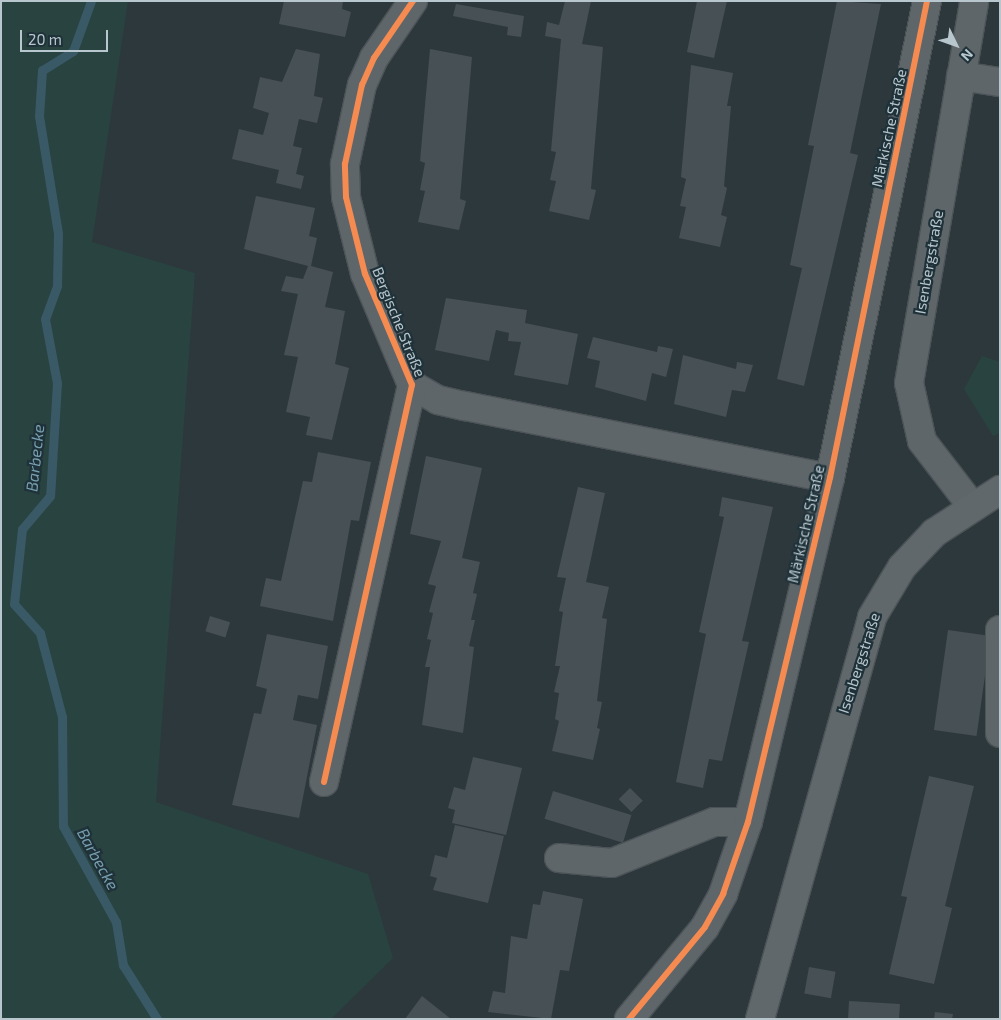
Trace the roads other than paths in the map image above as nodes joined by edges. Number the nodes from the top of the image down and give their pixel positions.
1 (413, 1) edge
2 (927, 1) edge
3 (974, 1) edge
4 (961, 76) junction
5 (1000, 82) edge
6 (412, 385) junction
7 (830, 478) junction
8 (1000, 490) edge
9 (972, 506) junction
10 (1000, 630) edge
11 (1000, 733) edge
12 (324, 782) dead end
13 (748, 822) junction
14 (559, 858) dead end
15 (629, 1019) edge
16 (760, 1019) edge

1 - 6 street, Bergische Straße
2 - 7 street, Märkische Straße
3 - 4 street, Isenbergstraße
4 - 5 street
4 - 9 street, Isenbergstraße
6 - 7 street, Bergische Straße
6 - 12 street, Bergische Straße
7 - 13 street, Märkische Straße
8 - 9 main road
9 - 16 main road, Isenbergstraße
10 - 11 street
13 - 14 street
13 - 15 street, Märkische Straße

